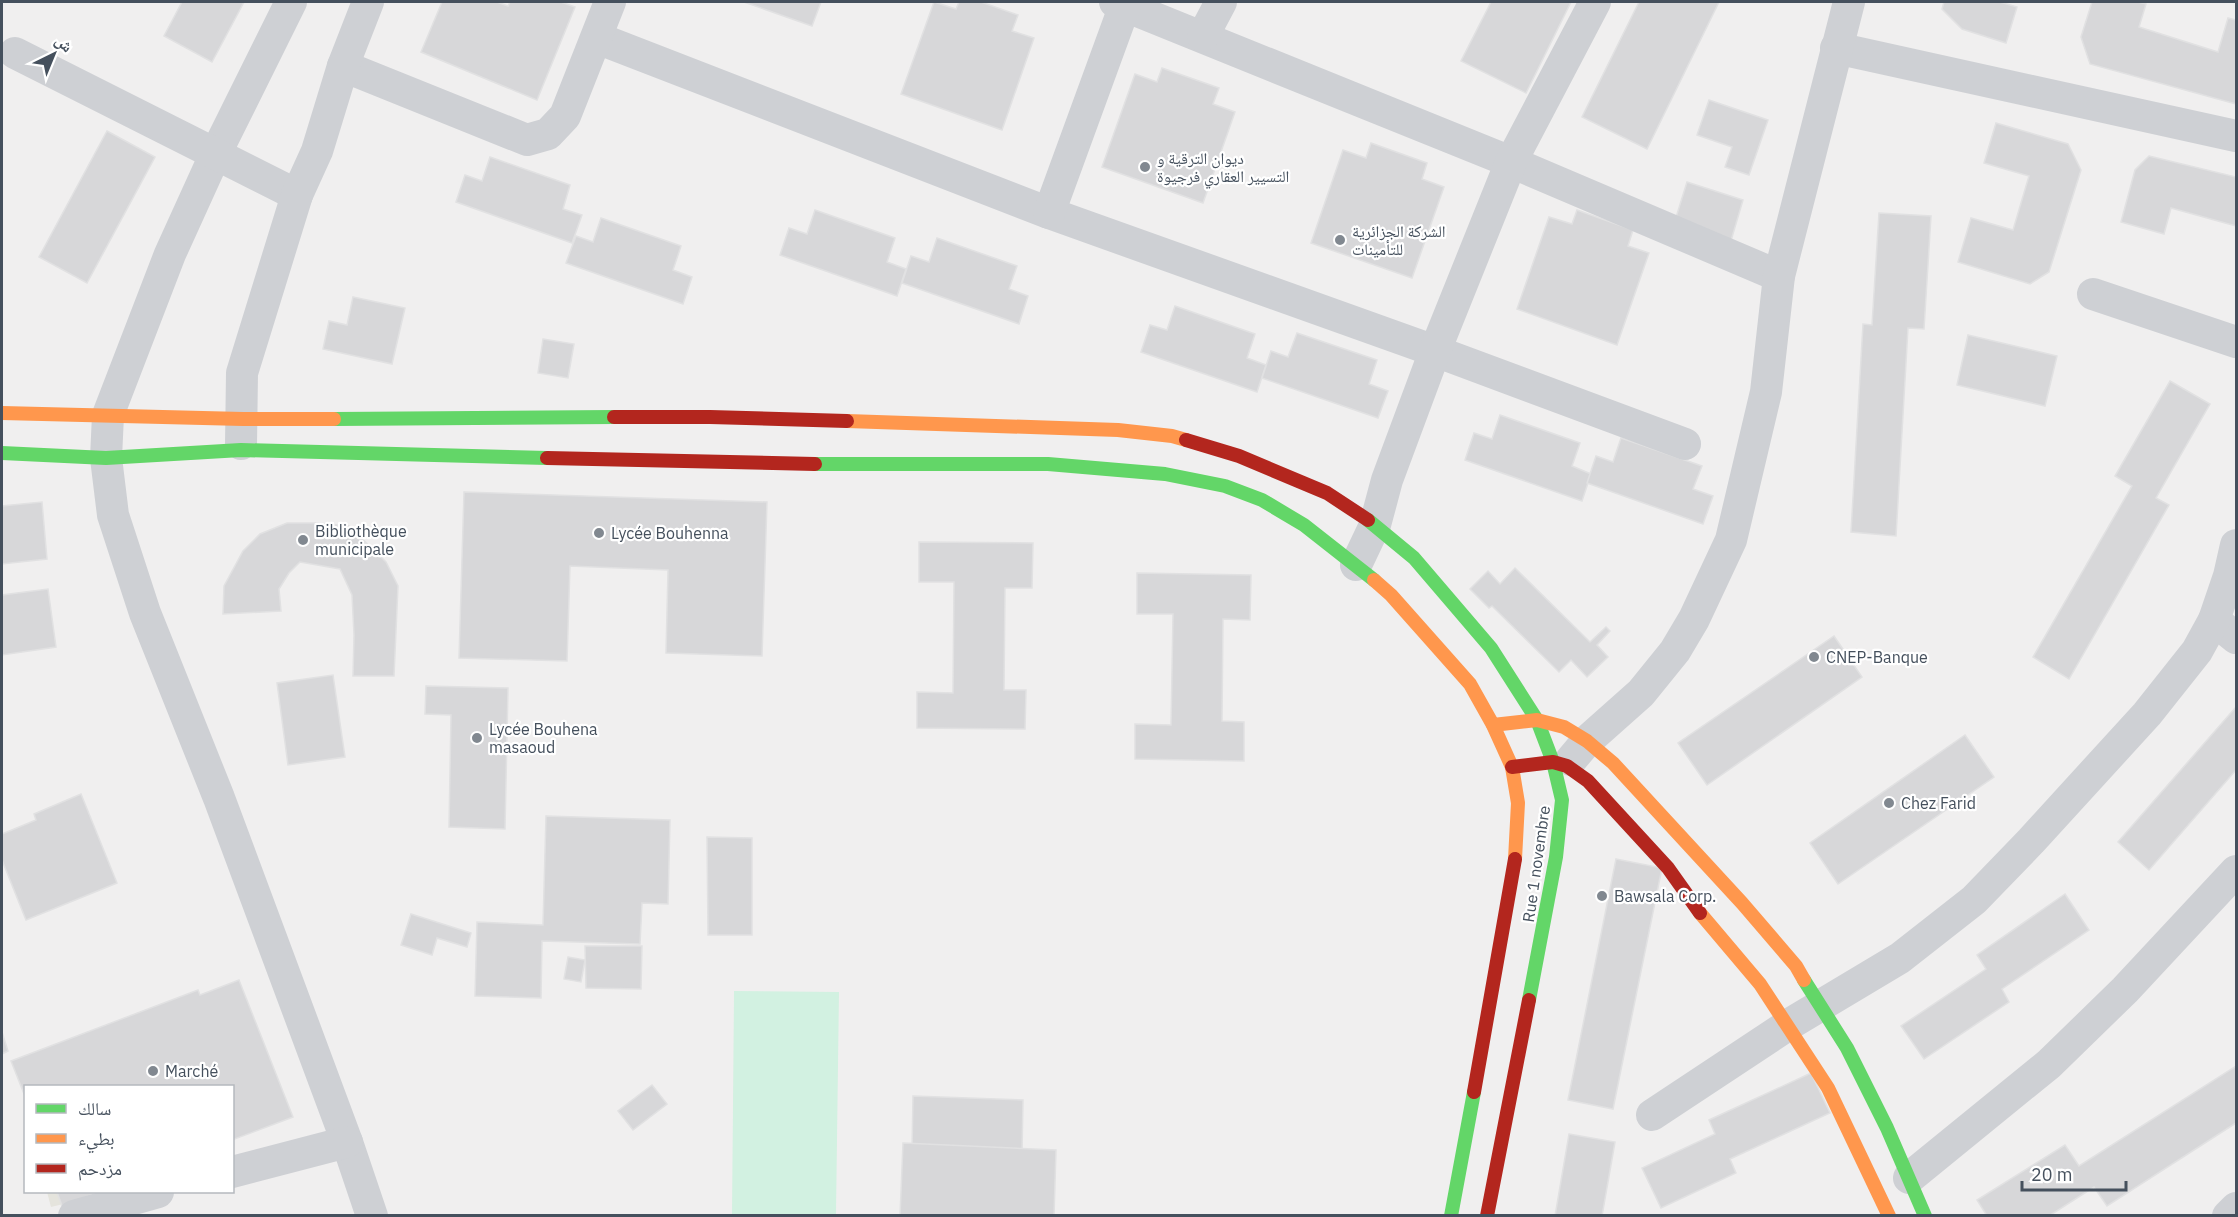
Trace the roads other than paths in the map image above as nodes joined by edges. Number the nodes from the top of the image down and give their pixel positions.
1 (291, 2) edge
2 (368, 2) edge
3 (610, 2) edge
4 (1221, 2) edge
5 (1595, 2) edge
6 (1849, 2) edge
7 (1120, 3) edge
8 (1203, 36) junction
9 (597, 38) junction
10 (1836, 48) junction
11 (15, 53) dead end
12 (343, 66) junction
13 (2236, 136) edge
14 (215, 155) junction
15 (1511, 162) junction
16 (297, 195) junction
17 (1049, 213) junction
18 (1779, 276) junction
19 (2093, 294) dead end
20 (2236, 342) edge
21 (1435, 351) junction
22 (2, 413) edge
23 (108, 415) junction
24 (243, 419) junction
25 (1685, 444) dead end
26 (241, 450) junction
27 (2, 453) edge
28 (106, 458) junction
29 (1375, 525) junction
30 (2236, 545) edge
31 (1356, 565) junction
32 (2225, 629) edge
33 (1537, 720) junction
34 (1493, 725) junction
35 (1587, 741) junction
36 (1560, 764) junction
37 (1512, 767) junction
38 (2236, 871) edge
39 (1820, 1008) junction
40 (1788, 1025) junction
41 (1652, 1115) dead end
42 (347, 1142) junction
43 (234, 1171) edge
44 (1909, 1178) junction
45 (151, 1193) edge
46 (2236, 1208) edge
47 (74, 1215) edge
48 (372, 1215) edge
49 (1451, 1215) edge
50 (1487, 1215) edge
51 (1889, 1215) edge
52 (1925, 1215) edge
53 (2228, 1215) edge

1 - 14 street
2 - 12 street
3 - 9 street
4 - 8 street
5 - 15 street
6 - 10 street
7 - 8 street
7 - 17 street
8 - 15 street
9 - 12 street
9 - 17 street
10 - 13 street
10 - 18 street
11 - 14 street
12 - 16 street
14 - 16 street
14 - 23 street
15 - 18 street
15 - 21 street
16 - 24 street
17 - 21 street
18 - 35 street
19 - 20 street
21 - 25 street
21 - 29 street
22 - 23 main road, Rue 1 novembre
23 - 24 main road, Rue 1 novembre
23 - 28 street
24 - 26 street
24 - 29 main road, Rue 1 novembre
26 - 28 main road, Rue 1 novembre
26 - 31 main road, Rue 1 novembre
27 - 28 main road, Rue 1 novembre
28 - 42 street
29 - 31 street
29 - 33 main road, Rue 1 novembre
30 - 32 street
31 - 34 main road, Rue 1 novembre
32 - 39 street
33 - 34 main road
33 - 35 main road
33 - 36 main road, Rue 1 novembre
34 - 37 main road, Rue 1 novembre
35 - 36 street
35 - 39 main road
36 - 37 main road
36 - 40 main road
36 - 50 main road, Rue 1 novembre
37 - 49 main road, Rue 1 novembre
38 - 44 street
39 - 40 street
39 - 44 main road
40 - 41 street
40 - 51 main road
42 - 43 street
42 - 48 street
44 - 52 main road
45 - 47 street
46 - 53 street

